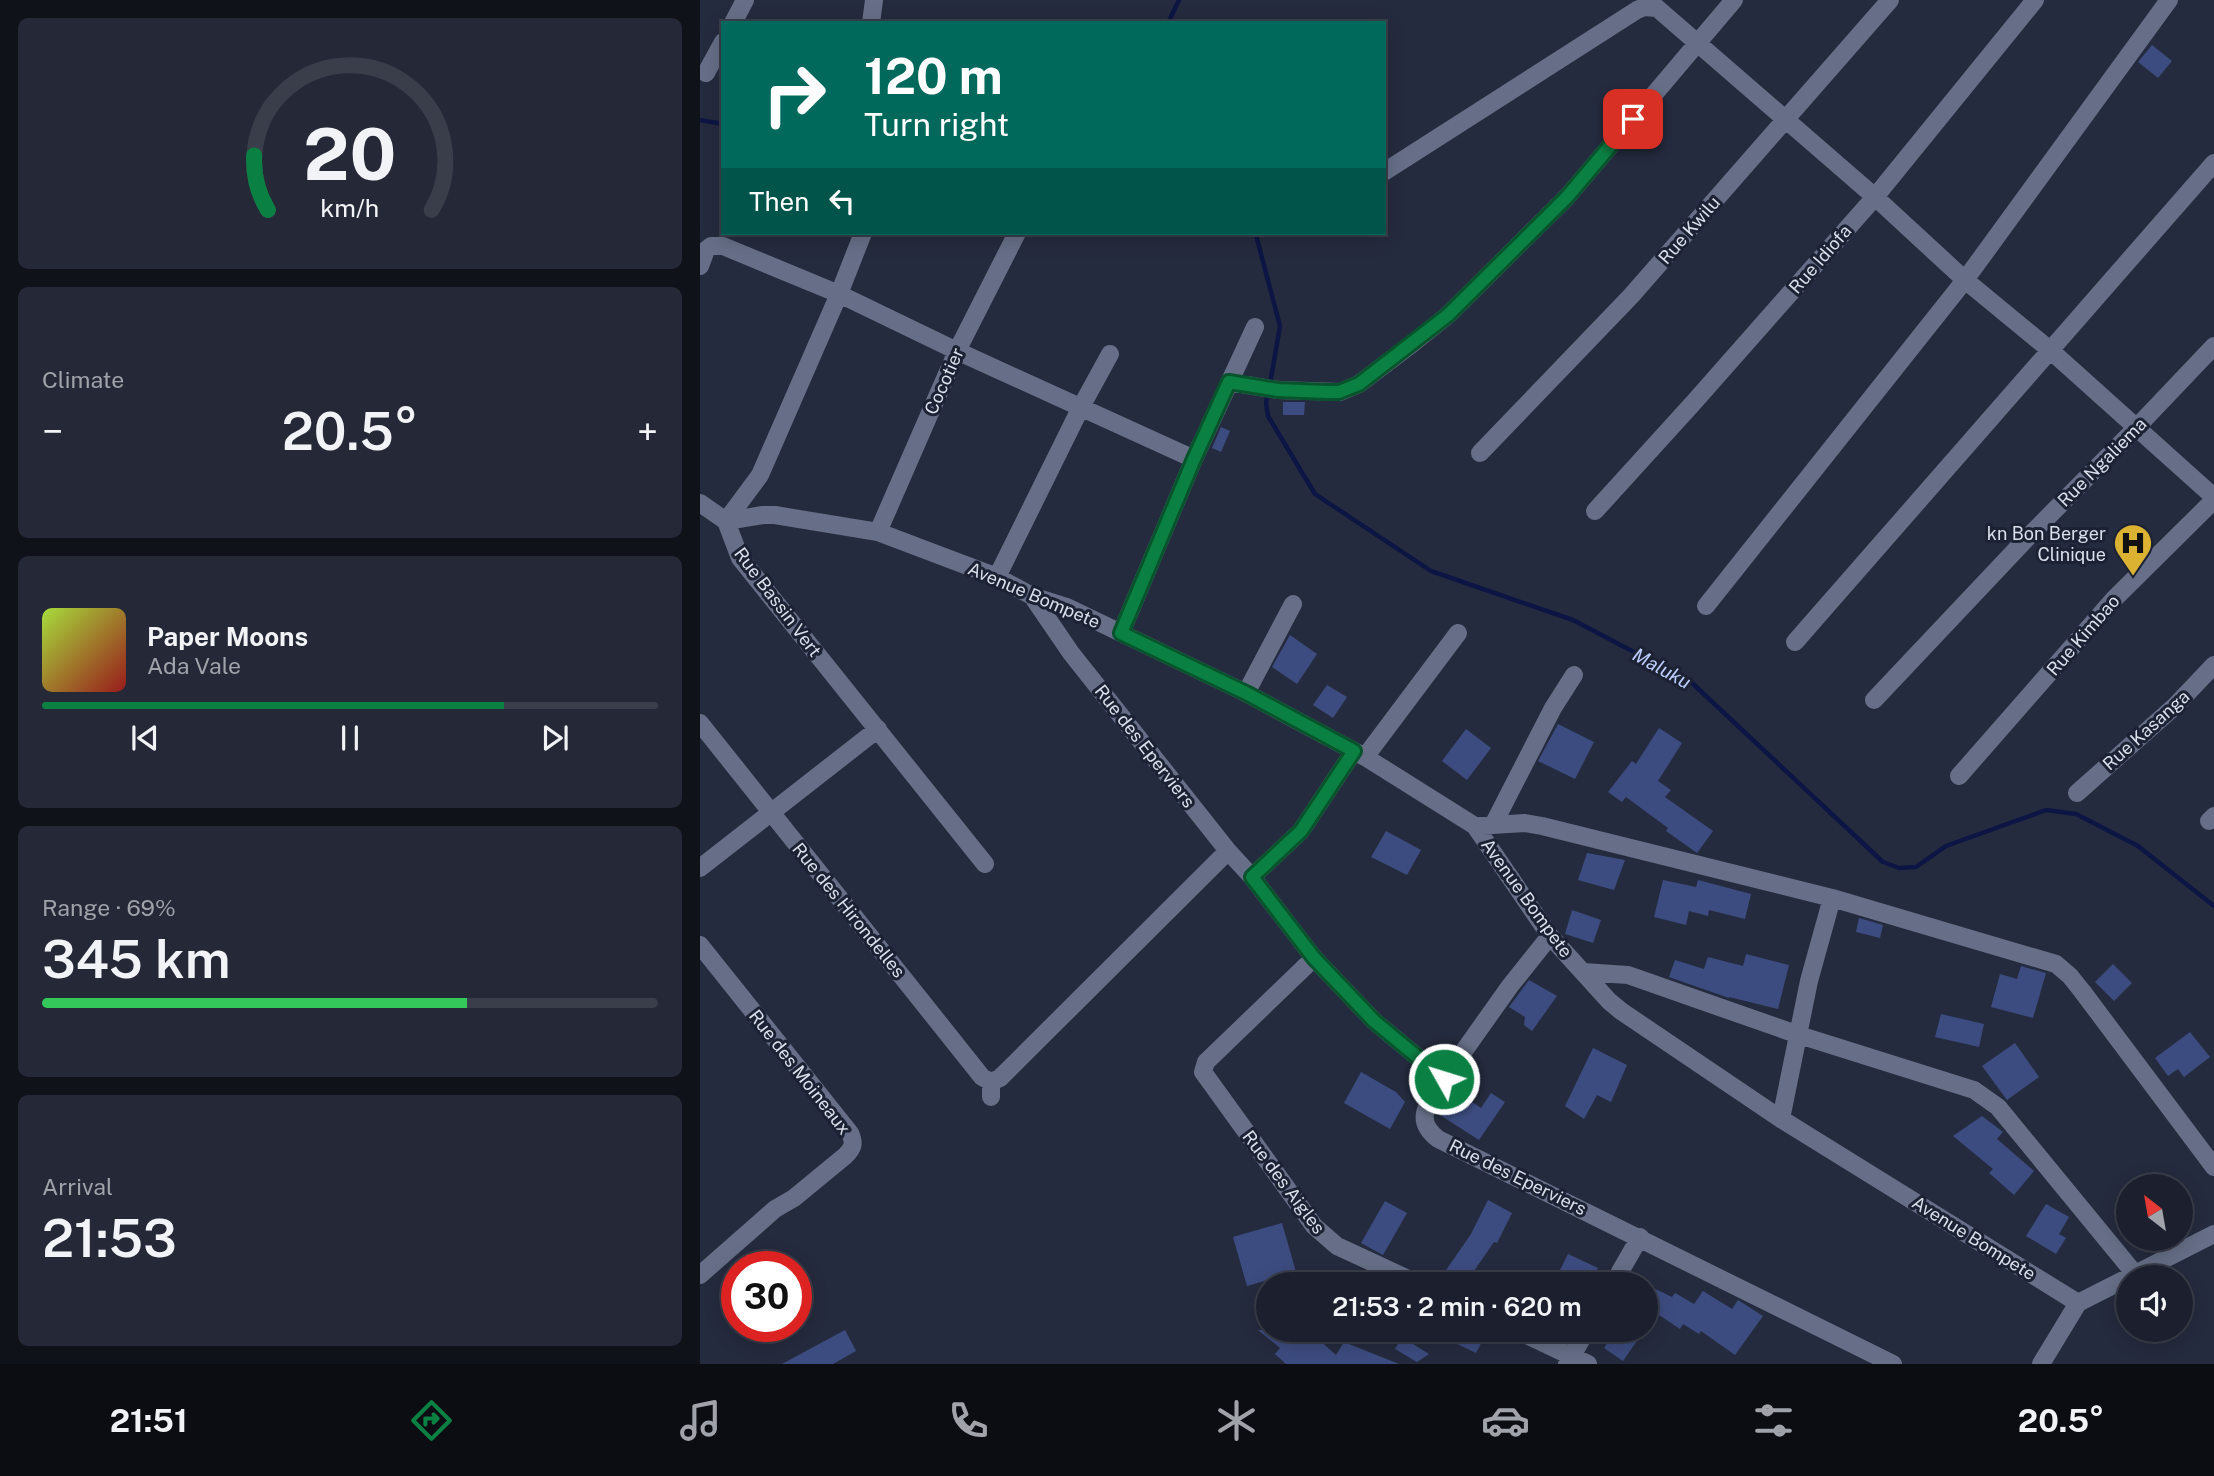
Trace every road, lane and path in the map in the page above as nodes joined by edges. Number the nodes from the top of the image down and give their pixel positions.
1 (745, 0) edge
2 (874, 0) edge
3 (1734, 0) edge
4 (1890, 0) edge
5 (2035, 0) edge
6 (2169, 0) edge
7 (734, 21) edge
8 (871, 21) edge
9 (1698, 42) junction
10 (721, 46) edge
11 (706, 73) dead end
12 (1786, 120) junction
13 (2214, 163) edge
14 (1386, 171) edge
15 (1875, 197) junction
16 (862, 235) edge
17 (1016, 235) edge
18 (700, 265) edge
19 (1965, 280) junction
20 (839, 294) junction
21 (1255, 327) dead end
22 (2214, 346) edge
23 (957, 351) junction
24 (2050, 351) junction
25 (1110, 354) dead end
26 (1229, 382) junction
27 (1081, 407) junction
28 (2136, 428) junction
29 (1480, 453) dead end
30 (1194, 459) junction
31 (2214, 499) edge
32 (700, 503) edge
33 (1595, 511) dead end
34 (726, 521) junction
35 (878, 532) junction
36 (997, 578) junction
37 (1032, 596) junction
38 (1293, 604) dead end
39 (1706, 606) dead end
40 (1121, 633) junction
41 (1458, 633) dead end
42 (1795, 642) dead end
43 (2214, 665) edge
44 (1574, 676) dead end
45 (1246, 693) junction
46 (1874, 700) dead end
47 (700, 723) edge
48 (878, 729) junction
49 (1359, 754) junction
50 (1959, 776) dead end
51 (2077, 793) dead end
52 (772, 813) junction
53 (1493, 825) junction
54 (1475, 826) junction
55 (1228, 851) junction
56 (985, 864) dead end
57 (700, 868) edge
58 (1252, 877) junction
59 (1832, 898) junction
60 (1550, 936) junction
61 (700, 945) edge
62 (1314, 958) junction
63 (1583, 972) junction
64 (1799, 1035) junction
65 (1444, 1079) junction
66 (1781, 1119) junction
67 (2214, 1167) edge
68 (2214, 1234) edge
69 (1640, 1237) junction
70 (2128, 1265) edge
71 (2153, 1265) edge
72 (1393, 1272) edge
73 (1619, 1272) edge
74 (700, 1275) edge
75 (2116, 1284) edge
76 (2078, 1303) junction
77 (1539, 1342) edge
78 (1582, 1342) edge
79 (1575, 1361) edge
80 (1893, 1364) edge
81 (2041, 1364) edge

1 - 7 street
2 - 8 street
3 - 9 street
4 - 12 street, Rue Kwilu
5 - 15 street, Rue Idiofa
6 - 19 street
9 - 12 street
9 - 14 street
9 - 26 street
10 - 11 street
12 - 15 street
12 - 29 street, Rue Kwilu
13 - 24 street
15 - 19 street
15 - 33 street, Rue Idiofa
16 - 20 street
17 - 23 street, Cocotier
18 - 20 street
19 - 24 street
19 - 39 street
20 - 23 street
20 - 34 street
21 - 26 street
22 - 28 street, Rue Ngaliema
23 - 27 street
23 - 35 street, Cocotier
24 - 28 street
24 - 42 street
25 - 27 street
26 - 30 street
27 - 30 street
27 - 36 street
28 - 31 street
28 - 46 street, Rue Ngaliema
30 - 40 street
31 - 50 street, Rue Kimbao
32 - 34 street
34 - 35 street, Avenue Bompete
34 - 48 street, Rue Bassin Vert
35 - 36 street, Avenue Bompete
36 - 37 street, Avenue Bompete
37 - 40 street, Avenue Bompete
37 - 55 street, Rue des Eperviers
38 - 45 street
40 - 45 street, Avenue Bompete
41 - 49 street
43 - 51 street, Rue Kasanga
44 - 53 street
45 - 49 street, Avenue Bompete
47 - 52 street, Rue des Hirondelles
48 - 52 street
48 - 56 street, Rue Bassin Vert
49 - 54 street, Avenue Bompete
49 - 58 street
52 - 55 street, Rue des Hirondelles
52 - 57 street
53 - 54 street
53 - 59 street
54 - 60 street, Avenue Bompete
55 - 58 street, Rue des Eperviers
58 - 62 street, Rue des Eperviers
59 - 64 street
59 - 67 street
60 - 63 street, Avenue Bompete
60 - 65 street
61 - 74 street, Rue des Moineaux
62 - 65 street, Rue des Eperviers
62 - 72 street, Rue des Aigles
63 - 64 street
63 - 66 street, Avenue Bompete
64 - 66 street
64 - 70 street
65 - 69 street, Rue des Eperviers
66 - 76 street, Avenue Bompete
68 - 71 street
69 - 73 street
69 - 80 street, Rue des Eperviers
75 - 76 street
76 - 81 street
77 - 79 street
78 - 79 street

